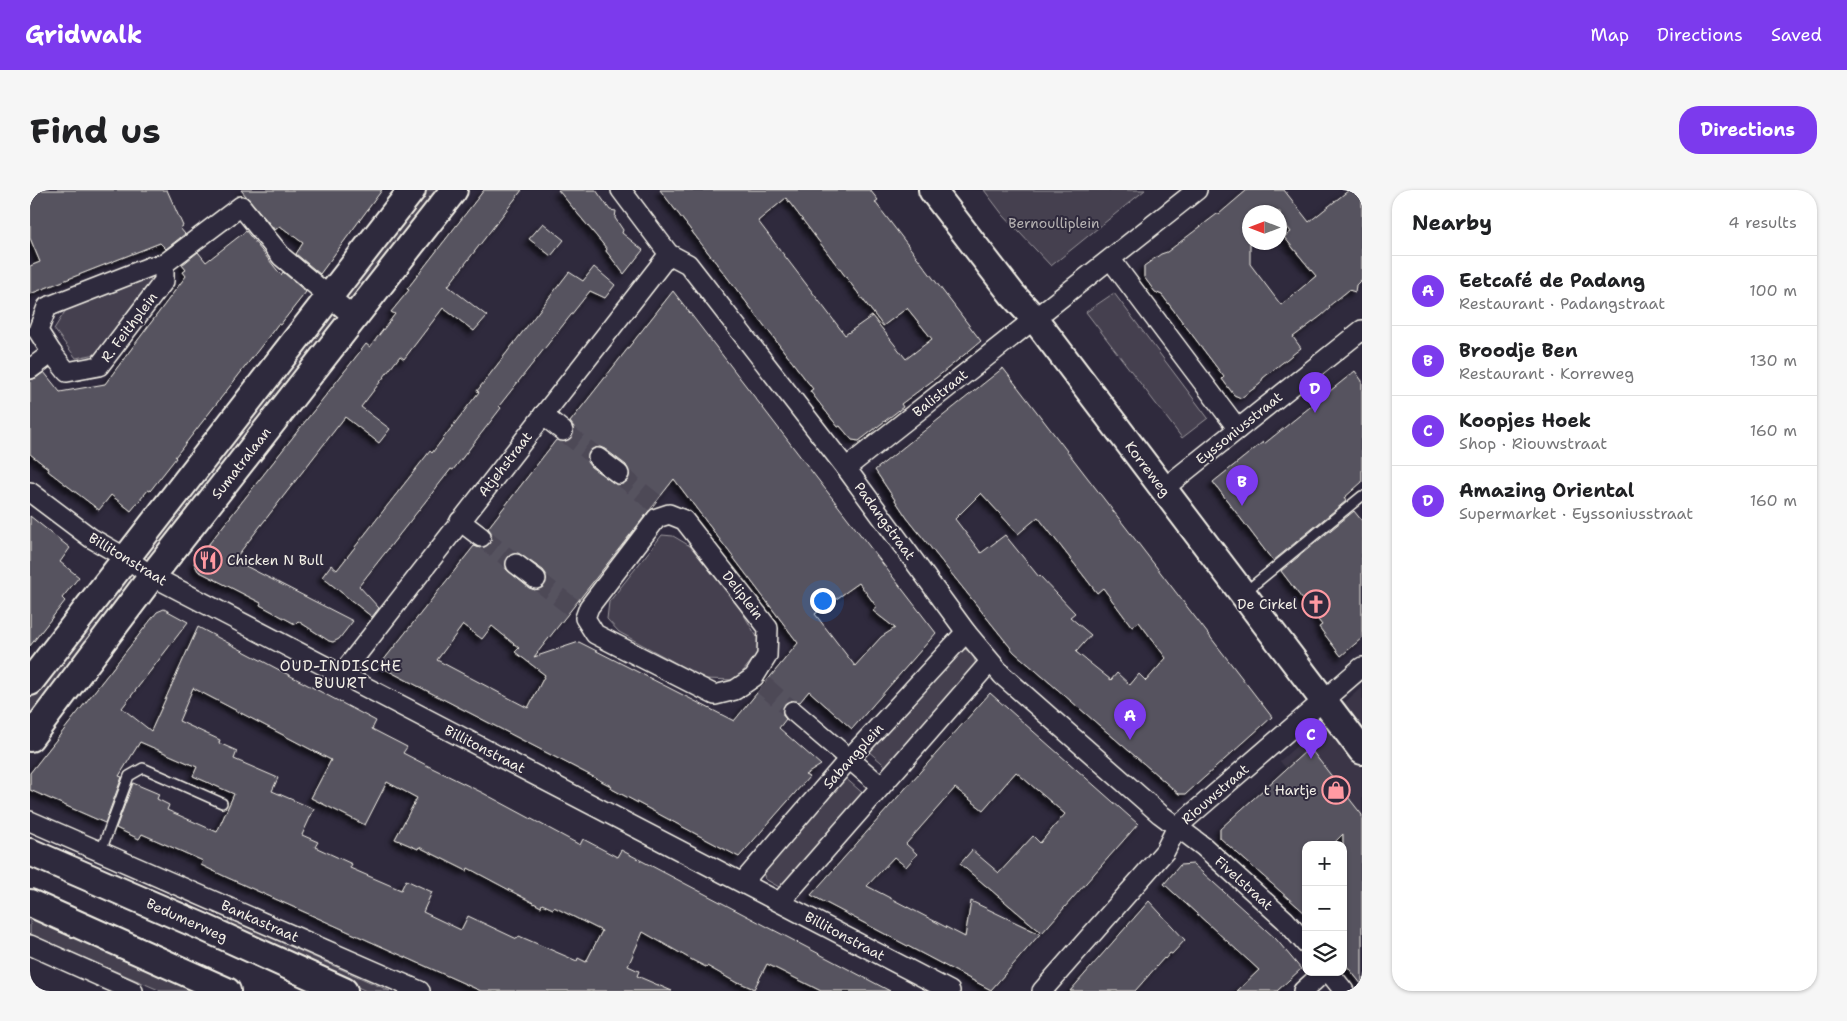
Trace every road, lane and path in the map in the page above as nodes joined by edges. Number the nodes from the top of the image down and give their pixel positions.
1 (412, 190) edge
2 (454, 190) edge
3 (621, 190) edge
4 (932, 190) edge
5 (1197, 190) edge
6 (669, 254) junction
7 (1111, 260) junction
8 (164, 264) junction
9 (328, 297) junction
10 (355, 318) junction
11 (1034, 318) junction
12 (1362, 330) edge
13 (52, 353) junction
14 (30, 370) edge
15 (543, 415) junction
16 (1238, 429) junction
17 (564, 431) tunnel mouth
18 (598, 458) tunnel mouth
19 (846, 468) junction
20 (619, 474) tunnel mouth
21 (1163, 489) junction
22 (30, 492) edge
23 (1362, 496) edge
24 (460, 521) junction
25 (481, 537) tunnel mouth
26 (126, 558) junction
27 (516, 564) tunnel mouth
28 (152, 576) junction
29 (536, 579) tunnel mouth
30 (1242, 594) junction
31 (966, 632) junction
32 (990, 662) junction
33 (1362, 667) edge
34 (341, 675) junction
35 (758, 681) joint
36 (30, 682) edge
37 (1324, 700) junction
38 (793, 711) tunnel mouth
39 (30, 738) edge
40 (1362, 751) edge
41 (849, 759) junction
42 (881, 786) junction
43 (222, 803) dead end
44 (30, 821) edge
45 (1177, 827) junction
46 (101, 851) junction
47 (30, 852) edge
48 (743, 882) junction
49 (780, 902) junction
50 (30, 903) edge
51 (1302, 940) edge
52 (30, 946) edge
53 (1320, 976) edge
54 (1332, 976) edge
55 (133, 991) edge
56 (227, 991) edge
57 (344, 991) edge
58 (420, 991) edge
59 (950, 991) edge
60 (1042, 991) edge
61 (1303, 991) edge
62 (1344, 991) edge

1 - 9 main road
2 - 10 main road, Sumatralaan
3 - 6 street, Padangstraat
4 - 11 main road, Korreweg
5 - 7 street
6 - 15 street, Atjehstraat
6 - 19 street, Padangstraat
7 - 11 street
7 - 16 street
8 - 9 street, R. Feithplein
8 - 13 street, R. Feithplein
8 - 13 street, R. Feithplein
9 - 10 street
9 - 26 main road
10 - 28 main road, Sumatralaan
11 - 19 street, Balistraat
11 - 21 main road, Korreweg
12 - 16 street, Eyssoniusstraat
13 - 14 street
15 - 17 street
15 - 24 street, Atjehstraat
16 - 21 street, Eyssoniusstraat
18 - 20 street
19 - 31 street, Padangstraat
21 - 30 main road, Korreweg
22 - 26 street, Billitonstraat
23 - 30 lane
24 - 25 street
24 - 34 street, Atjehstraat
26 - 28 street, Billitonstraat
26 - 36 main road
27 - 29 street
28 - 34 street, Billitonstraat
28 - 39 main road, Sumatralaan
30 - 37 main road, Korreweg
31 - 32 street, Padangstraat
31 - 41 street, Sabangplein
32 - 42 street
32 - 45 street, Padangstraat
33 - 37 street, Riouwstraat
34 - 48 street, Billitonstraat
35 - 35 street, Deliplein
37 - 40 main road, Korreweg
37 - 45 street, Riouwstraat
38 - 41 street
41 - 42 street
41 - 48 street, Sabangplein
42 - 49 street
43 - 46 lane
44 - 46 street, Bankastraat
45 - 51 street, Fivelstraat
45 - 60 street, Riouwstraat
46 - 58 street, Bankastraat
47 - 57 main road, Bedumerweg
48 - 49 street, Billitonstraat
49 - 59 street, Billitonstraat
50 - 56 main road
52 - 55 street
53 - 61 street
54 - 62 street

